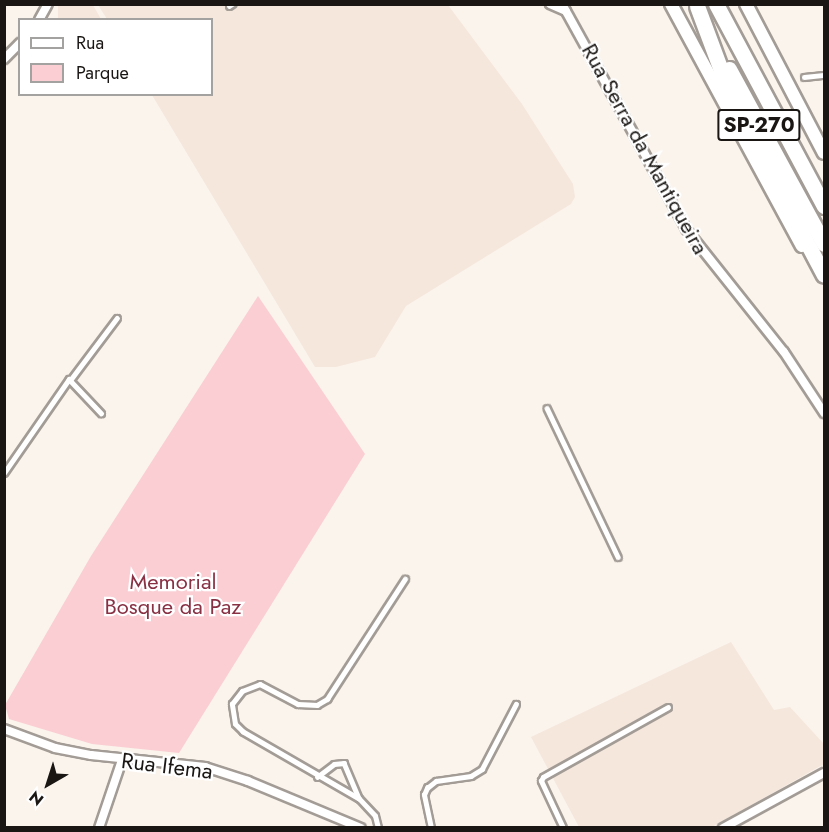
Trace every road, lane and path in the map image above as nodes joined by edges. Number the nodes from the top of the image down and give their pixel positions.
1 (48, 4) edge
2 (550, 4) edge
3 (671, 4) edge
4 (716, 4) edge
5 (746, 4) edge
6 (697, 5) edge
7 (564, 8) edge
8 (40, 18) edge
9 (18, 46) edge
10 (4, 59) edge
11 (825, 75) edge
12 (804, 77) dead end
13 (825, 153) edge
14 (825, 206) edge
15 (825, 244) edge
16 (825, 277) edge
17 (117, 318) dead end
18 (71, 379) junction
19 (548, 408) dead end
20 (101, 413) dead end
21 (825, 413) edge
22 (4, 473) edge
23 (618, 557) dead end
24 (405, 579) dead end
25 (516, 704) dead end
26 (668, 707) dead end
27 (4, 729) edge
28 (122, 760) junction
29 (825, 772) edge
30 (318, 777) junction
31 (359, 799) junction
32 (99, 828) edge
33 (361, 828) edge
34 (378, 828) edge
35 (431, 828) edge
36 (563, 828) edge
37 (723, 828) edge

1 - 8 street
2 - 7 street, Rua Serra da Mantiqueira
3 - 16 main road
4 - 14 highway, SP-270
5 - 13 main road
6 - 15 highway, SP-270
6 - 16 highway
7 - 21 street, Rua Serra da Mantiqueira
9 - 10 street
11 - 12 lane
17 - 18 lane
18 - 20 lane
18 - 22 lane
19 - 23 lane
24 - 30 lane
25 - 35 lane
26 - 36 lane
27 - 28 street, Rua Ifema
28 - 32 street
28 - 33 street, Rua Ifema
29 - 37 street
30 - 31 lane
30 - 31 lane
31 - 34 lane

